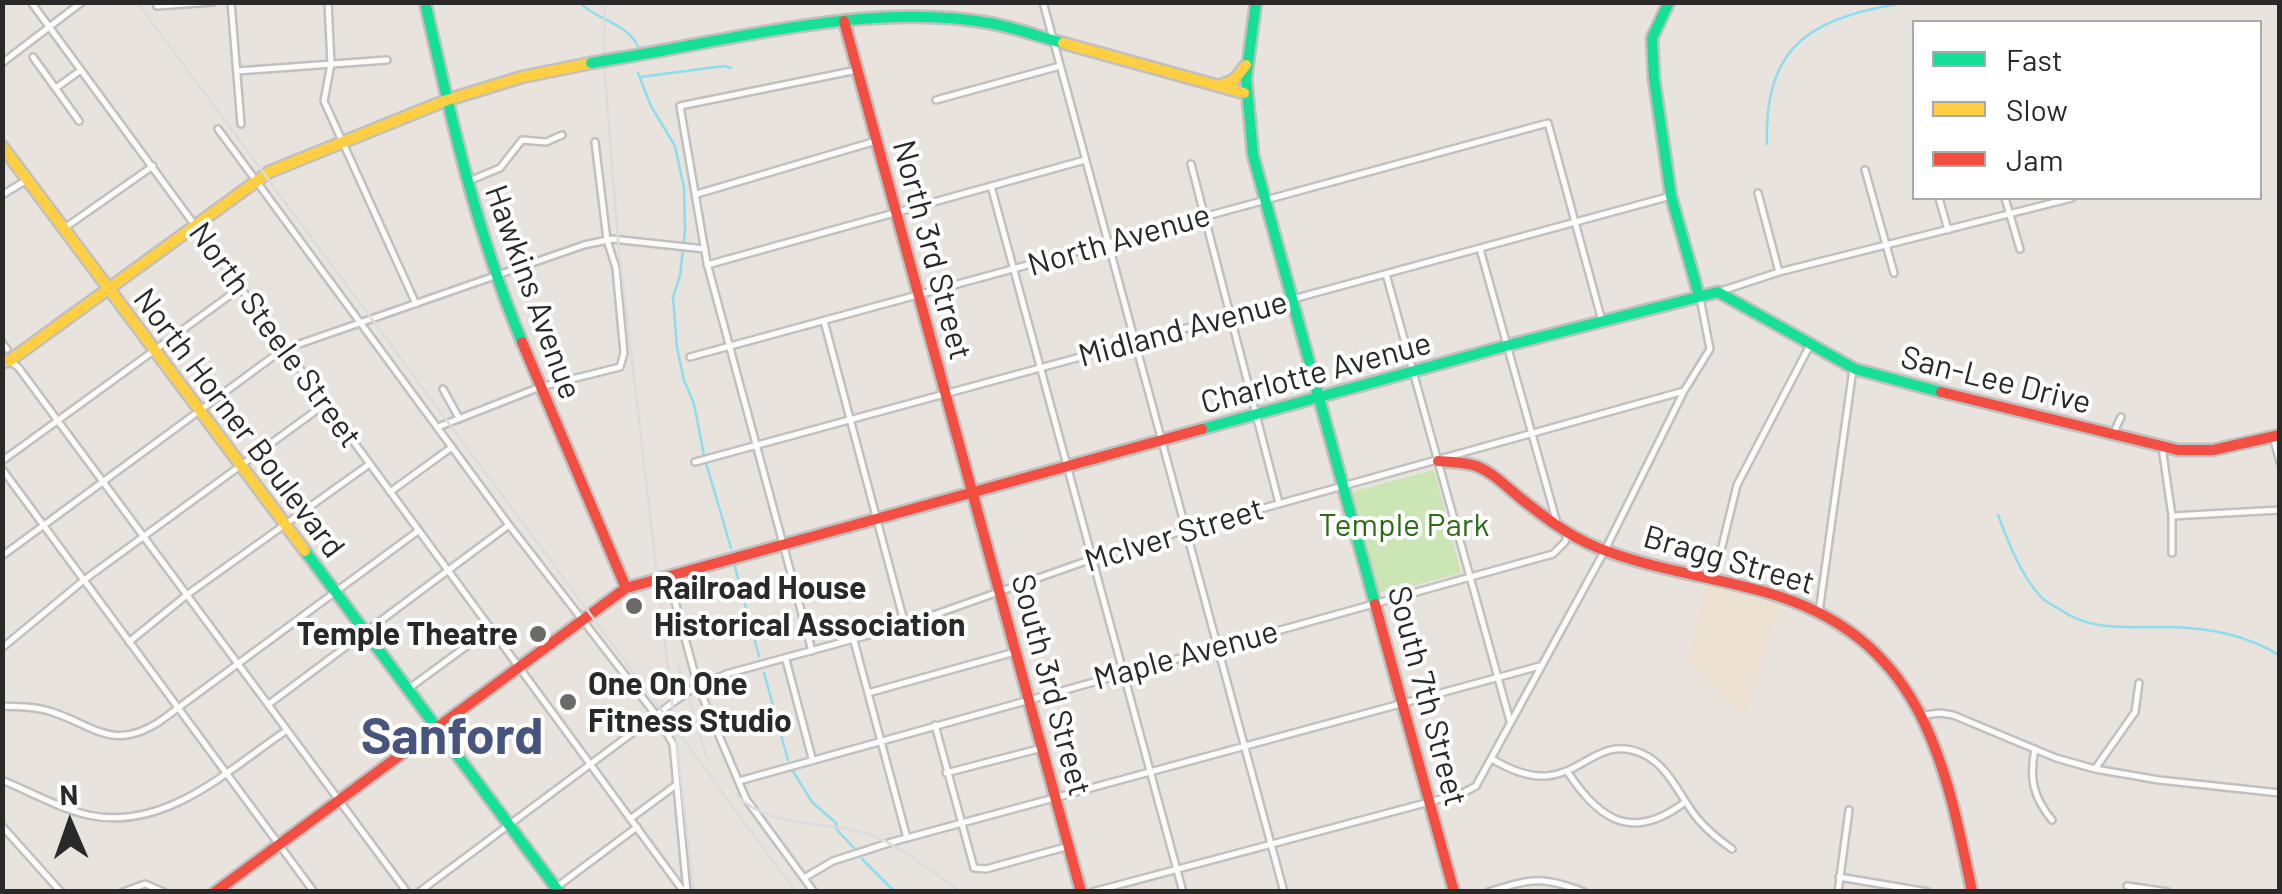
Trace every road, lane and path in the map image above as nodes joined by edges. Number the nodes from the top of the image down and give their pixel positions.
1 (30, 2) edge
2 (82, 2) edge
3 (213, 2) edge
4 (231, 2) edge
5 (328, 2) edge
6 (425, 2) edge
7 (1043, 2) edge
8 (1256, 2) edge
9 (1669, 2) edge
10 (156, 4) edge
11 (844, 21) junction
12 (49, 28) junction
13 (1053, 40) junction
14 (34, 57) dead end
15 (387, 60) dead end
16 (2, 63) edge
17 (332, 64) junction
18 (1246, 65) junction
19 (1060, 66) junction
20 (81, 70) junction
21 (858, 70) junction
22 (237, 71) junction
23 (1218, 86) junction
24 (56, 88) junction
25 (1244, 93) junction
26 (447, 100) junction
27 (936, 100) dead end
28 (79, 120) dead end
29 (242, 124) dead end
30 (218, 129) dead end
31 (562, 135) dead end
32 (877, 141) junction
33 (343, 142) junction
34 (595, 142) dead end
35 (2, 146) edge
36 (1086, 160) junction
37 (1191, 164) dead end
38 (152, 166) junction
39 (1864, 170) dead end
40 (27, 180) junction
41 (255, 180) junction
42 (466, 182) junction
43 (991, 186) junction
44 (1758, 193) dead end
45 (697, 194) junction
46 (2, 195) edge
47 (1672, 196) junction
48 (1265, 200) junction
49 (1939, 200) edge
50 (2006, 200) edge
51 (2064, 200) edge
52 (896, 212) junction
53 (2010, 213) junction
54 (1203, 215) junction
55 (1576, 222) junction
56 (194, 226) junction
57 (64, 229) junction
58 (1948, 230) junction
59 (607, 240) junction
60 (1108, 243) junction
61 (1886, 246) junction
62 (1480, 248) junction
63 (705, 249) junction
64 (2020, 249) dead end
65 (708, 265) junction
66 (1012, 270) junction
67 (1779, 272) junction
68 (1894, 273) dead end
69 (1386, 274) junction
70 (495, 277) junction
71 (240, 288) junction
72 (109, 291) junction
73 (1718, 292) junction
74 (919, 295) junction
75 (1699, 296) junction
76 (1292, 300) junction
77 (416, 304) junction
78 (1229, 316) junction
79 (824, 321) junction
80 (1602, 321) junction
81 (361, 324) junction
82 (1134, 342) junction
83 (1509, 346) junction
84 (728, 347) junction
85 (1809, 347) junction
86 (285, 350) junction
87 (154, 351) junction
88 (5, 356) edge
89 (690, 357) dead end
90 (1040, 368) junction
91 (1853, 369) junction
92 (1413, 374) junction
93 (540, 386) junction
94 (443, 389) dead end
95 (1684, 391) junction
96 (945, 394) junction
97 (1319, 398) junction
98 (325, 404) junction
99 (198, 412) junction
100 (1256, 415) junction
101 (2122, 416) dead end
102 (459, 418) junction
103 (850, 420) junction
104 (58, 422) junction
105 (438, 427) junction
106 (1532, 433) junction
107 (2114, 434) junction
108 (2276, 436) edge
109 (1163, 441) junction
110 (2162, 446) junction
111 (452, 447) junction
112 (754, 447) junction
113 (2, 461) edge
114 (1438, 461) junction
115 (695, 462) dead end
116 (2280, 462) edge
117 (369, 464) junction
118 (239, 466) junction
119 (1067, 467) junction
120 (2, 469) edge
121 (105, 482) junction
122 (1343, 486) junction
123 (390, 492) junction
124 (972, 492) junction
125 (1279, 504) junction
126 (2280, 510) edge
127 (2172, 516) junction
128 (876, 519) junction
129 (284, 525) junction
130 (509, 525) junction
131 (44, 526) junction
132 (1563, 529) junction
133 (1185, 530) junction
134 (418, 531) junction
135 (144, 535) junction
136 (782, 545) junction
137 (1605, 550) junction
138 (2172, 553) dead end
139 (2, 556) edge
140 (1092, 559) junction
141 (447, 571) junction
142 (668, 574) junction
143 (1469, 578) junction
144 (1714, 579) junction
145 (84, 580) junction
146 (626, 588) junction
147 (335, 592) junction
148 (999, 592) junction
149 (188, 594) junction
150 (1375, 603) junction
151 (1820, 612) junction
152 (584, 621) junction
153 (906, 626) junction
154 (490, 628) junction
155 (364, 632) junction
156 (854, 641) junction
157 (129, 642) junction
158 (1218, 646) junction
159 (2, 648) edge
160 (812, 652) junction
161 (1016, 652) junction
162 (786, 659) junction
163 (238, 663) junction
164 (1542, 666) junction
165 (519, 668) junction
166 (1122, 672) junction
167 (1498, 676) junction
168 (2139, 683) dead end
169 (698, 686) junction
170 (408, 689) junction
171 (868, 694) junction
172 (1028, 698) junction
173 (1403, 703) junction
174 (269, 704) junction
175 (2, 706) edge
176 (178, 708) junction
177 (656, 715) junction
178 (1924, 715) junction
179 (934, 724) junction
180 (1511, 724) junction
181 (438, 728) junction
182 (288, 730) junction
183 (880, 739) junction
184 (1245, 746) junction
185 (1042, 748) junction
186 (2035, 749) junction
187 (812, 758) junction
188 (1492, 759) junction
189 (590, 764) junction
190 (2096, 769) junction
191 (1150, 771) junction
192 (225, 772) junction
193 (1569, 773) junction
194 (946, 774) junction
195 (2, 780) edge
196 (740, 782) junction
197 (677, 784) junction
198 (2280, 792) edge
199 (1055, 797) junction
200 (340, 801) junction
201 (1430, 802) junction
202 (1685, 802) junction
203 (1849, 810) dead end
204 (630, 819) junction
205 (2052, 820) dead end
206 (960, 823) junction
207 (509, 824) junction
208 (2, 826) edge
209 (637, 827) junction
210 (907, 838) junction
211 (1271, 843) junction
212 (280, 845) junction
213 (1069, 846) junction
214 (1732, 849) dead end
215 (1177, 870) junction
216 (804, 878) junction
217 (1840, 878) junction
218 (2127, 886) dead end
219 (557, 890) edge
220 (61, 892) edge
221 (123, 892) edge
222 (164, 892) edge
223 (215, 892) edge
224 (314, 892) edge
225 (407, 892) edge
226 (419, 892) edge
227 (685, 892) edge
228 (814, 892) edge
229 (1081, 892) edge
230 (1092, 892) edge
231 (1183, 892) edge
232 (1284, 892) edge
233 (1454, 892) edge
234 (1488, 892) edge
235 (1584, 892) edge
236 (1838, 892) edge
237 (1928, 892) edge
238 (1972, 892) edge
239 (2168, 892) edge

1 - 12 street, North Steele Street
2 - 12 street
3 - 10 street
4 - 22 street
5 - 17 street
6 - 26 street, Hawkins Avenue
7 - 13 street
8 - 18 street, South 7th Street
9 - 47 street
11 - 13 street
11 - 21 street, North 3rd Street
11 - 26 street, bridge
12 - 16 street
12 - 20 street, North Steele Street
13 - 19 street
13 - 23 street
14 - 24 street
15 - 17 street
17 - 22 street
17 - 33 street
18 - 23 street
18 - 25 street, South 7th Street
19 - 27 street
19 - 36 street
20 - 24 street
20 - 38 street, North Steele Street
21 - 32 street, North 3rd Street
21 - 45 street
22 - 29 street
23 - 25 street
24 - 28 street
25 - 48 street, South 7th Street
26 - 33 street
26 - 42 street, Hawkins Avenue
30 - 41 street
31 - 42 street
32 - 45 street
32 - 52 street, North 3rd Street
33 - 41 street
33 - 77 street
34 - 59 street
35 - 40 street, North Horner Boulevard
36 - 43 street
36 - 60 street
37 - 54 street
38 - 56 street, North Steele Street
38 - 57 street
39 - 61 street
40 - 46 street
40 - 57 street, North Horner Boulevard
41 - 56 street
41 - 81 street
42 - 70 street, Hawkins Avenue
43 - 52 street
43 - 66 street
44 - 67 street
45 - 63 street
47 - 55 street, Midland Avenue
47 - 75 street
48 - 54 street, North Avenue
48 - 55 street, North Avenue
48 - 76 street, South 7th Street
49 - 58 street
50 - 53 street
51 - 53 street, Charlotte Avenue
52 - 65 street
52 - 74 street, North 3rd Street
53 - 58 street, Charlotte Avenue
53 - 64 street
54 - 60 street, North Avenue
54 - 78 street
55 - 62 street, Midland Avenue
55 - 80 street
56 - 71 street, North Steele Street
56 - 72 street
57 - 72 street, North Horner Boulevard
58 - 61 street, Charlotte Avenue
59 - 63 street
59 - 70 street
59 - 93 street
60 - 66 street, North Avenue
60 - 82 street
61 - 67 street, Charlotte Avenue
61 - 68 street
62 - 69 street, Midland Avenue
62 - 83 street
63 - 65 street
65 - 84 street
66 - 74 street, North Avenue
66 - 90 street
67 - 73 street, Charlotte Avenue
69 - 76 street, Midland Avenue
69 - 92 street
70 - 77 street
70 - 93 street, Hawkins Avenue
71 - 86 street, North Steele Street
71 - 87 street
72 - 87 street, North Horner Boulevard
72 - 88 street
73 - 75 street, Charlotte Avenue
73 - 85 street, San-Lee Drive
74 - 79 street, North Avenue
74 - 96 street, North 3rd Street
75 - 80 street, Charlotte Avenue
75 - 95 street
76 - 78 street, Midland Avenue
76 - 97 street, South 7th Street
77 - 81 street
78 - 82 street, Midland Avenue
78 - 100 street
79 - 84 street, North Avenue
79 - 103 street
80 - 83 street, Charlotte Avenue
81 - 86 street
81 - 105 street
82 - 90 street, Midland Avenue
82 - 109 street
83 - 92 street, Charlotte Avenue
83 - 106 street
84 - 89 street, North Avenue
84 - 112 street
85 - 91 street, San-Lee Drive
85 - 144 street
86 - 98 street, North Steele Street
86 - 99 street
87 - 99 street, North Horner Boulevard
87 - 104 street
88 - 104 street
90 - 96 street, Midland Avenue
90 - 119 street
91 - 107 street, San-Lee Drive
91 - 151 street
92 - 97 street, Charlotte Avenue
92 - 114 street
93 - 102 street
93 - 146 street, Hawkins Avenue
94 - 102 street
95 - 106 street, McIver Street
95 - 137 street
96 - 103 street, Midland Avenue
96 - 124 street, North 3rd Street
97 - 100 street, Charlotte Avenue
97 - 122 street, South 7th Street
98 - 117 street, North Steele Street
98 - 118 street
99 - 118 street, North Horner Boulevard
99 - 121 street
100 - 109 street, Charlotte Avenue
100 - 125 street
101 - 107 street
102 - 105 street
103 - 112 street, Midland Avenue
103 - 128 street
104 - 113 street
104 - 121 street
105 - 111 street
106 - 114 street, McIver Street
106 - 132 street
107 - 110 street, San-Lee Drive
108 - 110 street, San-Lee Drive
108 - 116 street
109 - 119 street, Charlotte Avenue
109 - 133 street
110 - 127 street
111 - 123 street
111 - 130 street
112 - 115 street, Midland Avenue
112 - 136 street
114 - 122 street, McIver Street
114 - 132 street, Bragg Street
114 - 143 street
117 - 123 street, North Steele Street
117 - 129 street
118 - 129 street, North Horner Boulevard
118 - 135 street
119 - 124 street, Charlotte Avenue
119 - 140 street
120 - 131 street
121 - 131 street
121 - 135 street
122 - 125 street, McIver Street
122 - 150 street, South 7th Street
123 - 134 street, North Steele Street
124 - 128 street, Charlotte Avenue
124 - 148 street, South 3rd Street
125 - 133 street, McIver Street
126 - 127 street
127 - 138 street
128 - 136 street, Charlotte Avenue
128 - 153 street
129 - 147 street, North Horner Boulevard
129 - 149 street
130 - 141 street
130 - 152 street
131 - 139 street
131 - 145 street
132 - 137 street, Bragg Street
132 - 143 street, Maple Avenue
133 - 140 street, McIver Street
133 - 158 street
134 - 141 street, North Steele Street
134 - 147 street
135 - 145 street
135 - 149 street
136 - 142 street, Charlotte Avenue
136 - 160 street
137 - 144 street, Bragg Street
137 - 164 street
140 - 148 street, McIver Street
140 - 166 street
141 - 154 street, North Steele Street
141 - 155 street
142 - 146 street, Charlotte Avenue
142 - 169 street
143 - 150 street, Maple Avenue
143 - 167 street
144 - 151 street, Bragg Street
145 - 157 street
145 - 159 street
146 - 152 street, Charlotte Avenue
147 - 155 street, North Horner Boulevard
147 - 163 street
148 - 153 street, McIver Street
148 - 161 street, South 3rd Street
149 - 157 street
149 - 163 street
150 - 158 street, Maple Avenue
150 - 173 street, South 7th Street
151 - 178 street, Bragg Street
152 - 165 street, Charlotte Avenue
152 - 177 street
153 - 156 street, McIver Street
154 - 165 street, North Steele Street
154 - 170 street
155 - 170 street, North Horner Boulevard
155 - 174 street
156 - 160 street, McIver Street
156 - 171 street
157 - 176 street
158 - 166 street, Maple Avenue
158 - 184 street
160 - 162 street, McIver Street
161 - 171 street
161 - 172 street, South 3rd Street
162 - 169 street, McIver Street
162 - 187 street
163 - 174 street
163 - 176 street
164 - 167 street
164 - 180 street
165 - 181 street, Charlotte Avenue
165 - 189 street, North Steele Street
166 - 172 street, Maple Avenue
166 - 191 street
167 - 173 street
167 - 180 street
168 - 190 street
169 - 177 street, McIver Street
169 - 196 street
170 - 181 street, North Horner Boulevard
171 - 183 street
172 - 179 street, Maple Avenue
172 - 185 street, South 3rd Street
173 - 184 street
173 - 201 street, South 7th Street
174 - 182 street
175 - 176 street
176 - 192 street
177 - 189 street, McIver Street
177 - 197 street
178 - 186 street
178 - 238 street, Bragg Street
179 - 183 street, Maple Avenue
179 - 194 street
180 - 188 street
181 - 200 street, Charlotte Avenue
181 - 207 street, North Horner Boulevard
182 - 192 street
182 - 200 street
183 - 187 street, Maple Avenue
183 - 210 street
184 - 191 street
184 - 211 street
185 - 194 street
185 - 199 street, South 3rd Street
186 - 190 street
186 - 205 street
187 - 196 street, Maple Avenue
188 - 193 street
188 - 201 street
189 - 204 street, North Steele Street
189 - 207 street, McIver Street
190 - 198 street
191 - 199 street
191 - 215 street
192 - 195 street
192 - 212 street
193 - 202 street
193 - 202 street
194 - 206 street
196 - 216 street
197 - 204 street
197 - 227 street
199 - 206 street
199 - 213 street, South 3rd Street
200 - 212 street, Charlotte Avenue
200 - 225 street
201 - 211 street
201 - 233 street, South 7th Street
202 - 214 street
203 - 217 street
204 - 209 street, North Steele Street
206 - 210 street
206 - 213 street
207 - 219 street, North Horner Boulevard
207 - 226 street, McIver Street
208 - 220 street
209 - 219 street
209 - 227 street, North Steele Street
210 - 216 street
211 - 215 street
211 - 232 street
212 - 223 street, Charlotte Avenue
212 - 224 street
213 - 229 street, South 3rd Street
215 - 230 street
215 - 231 street
216 - 228 street
217 - 236 street
217 - 237 street
218 - 239 street
221 - 222 street
234 - 235 street

